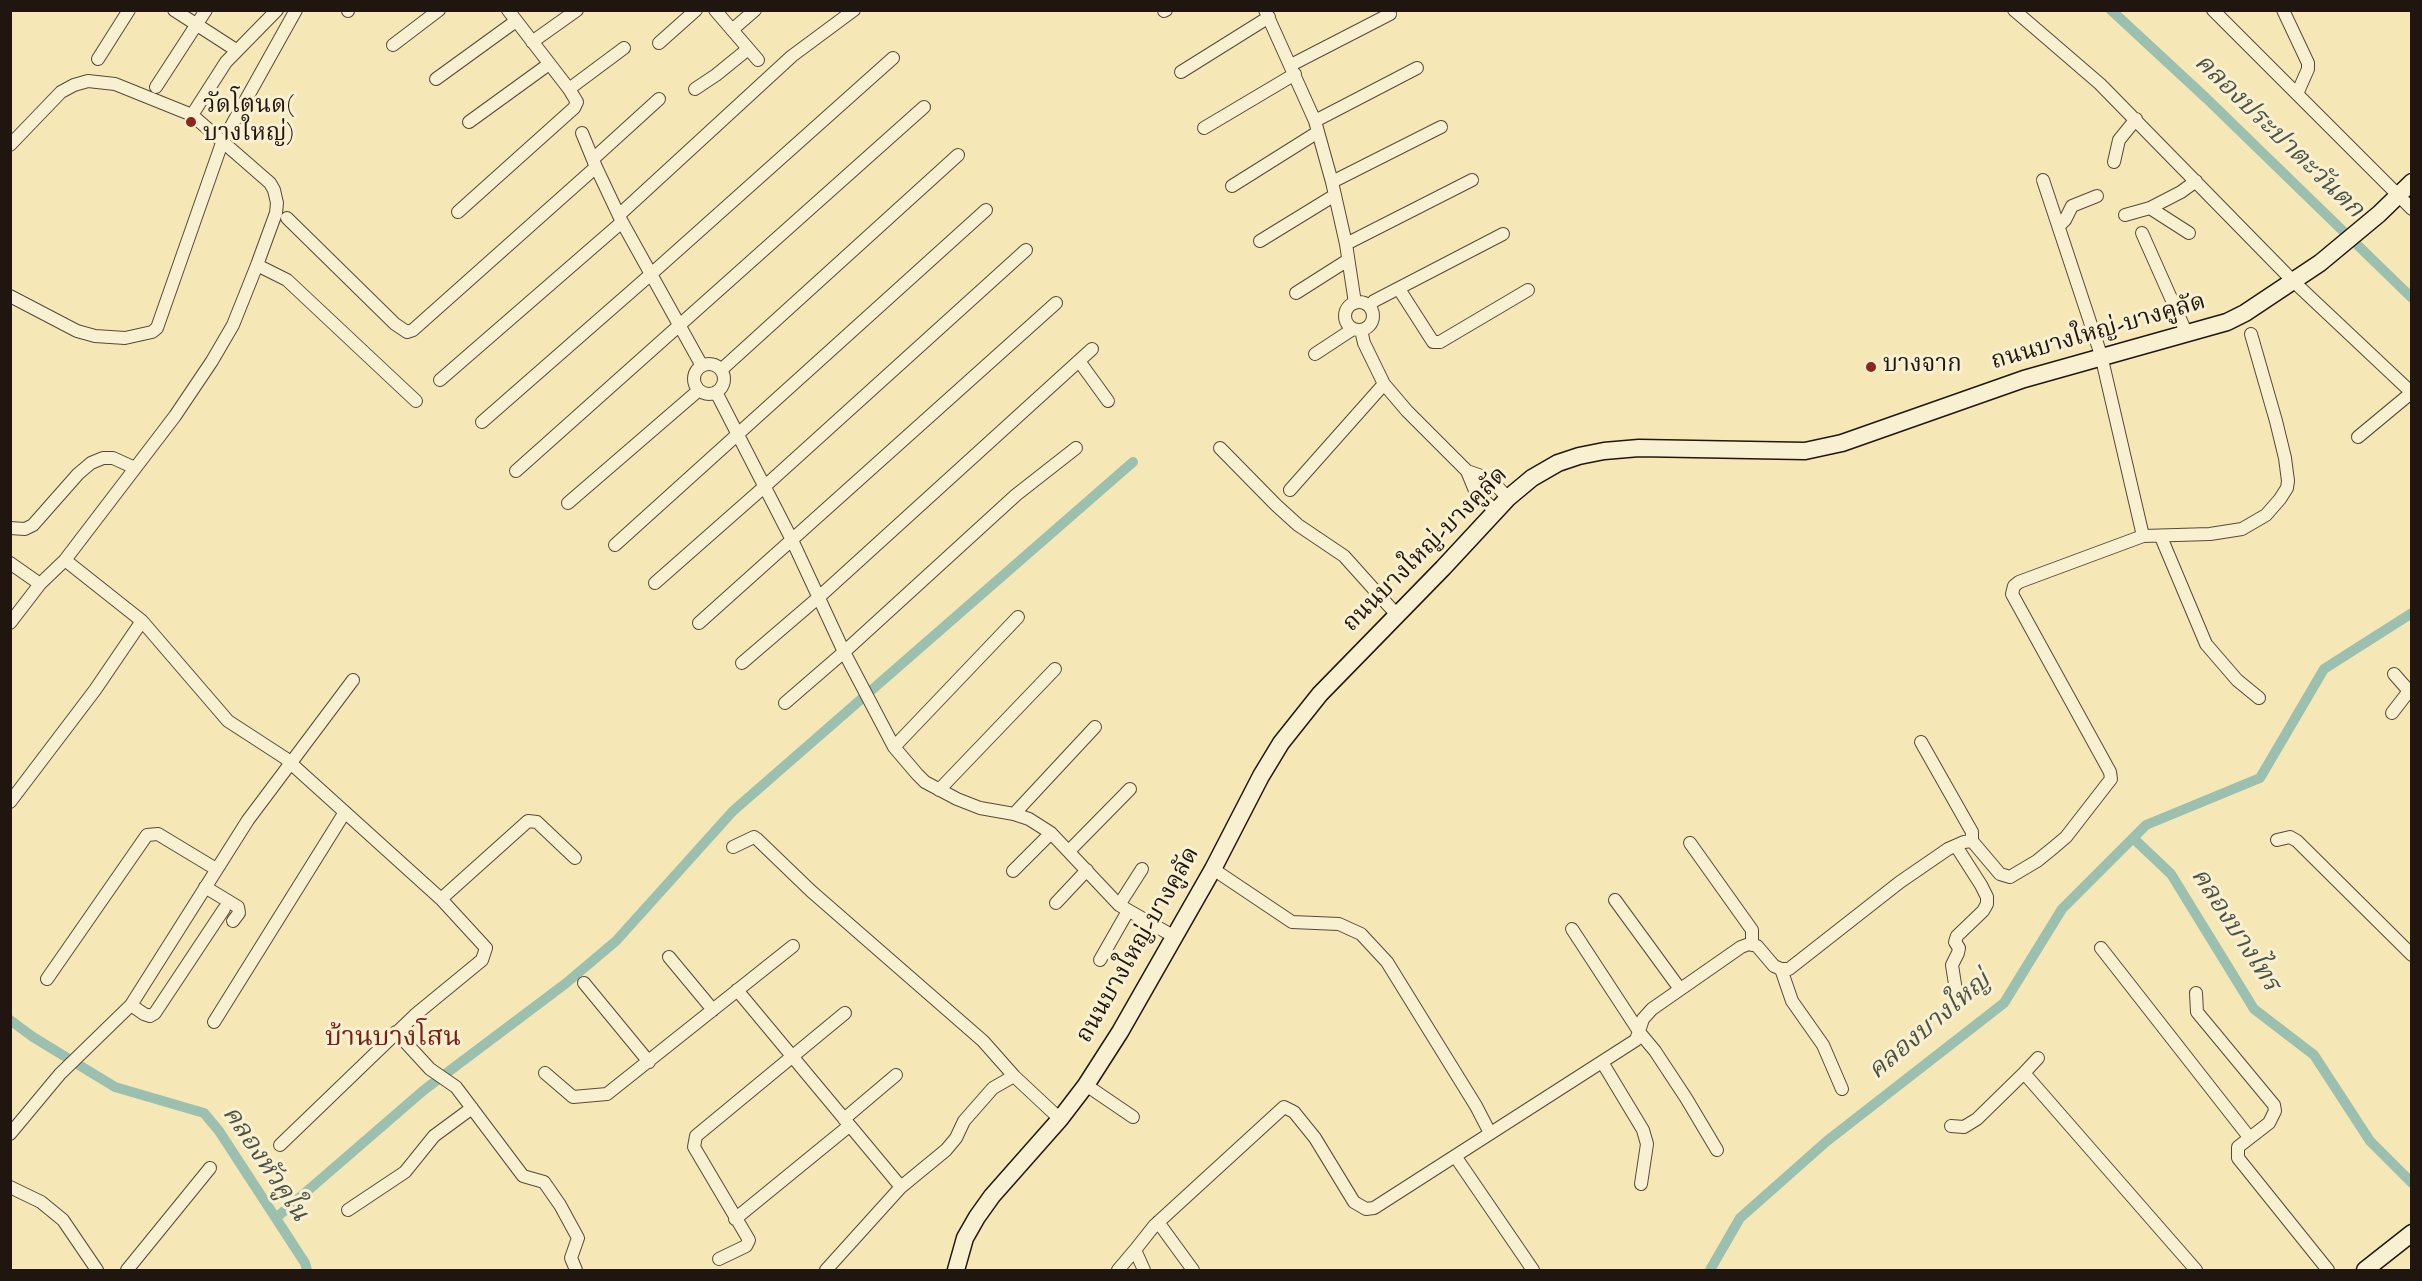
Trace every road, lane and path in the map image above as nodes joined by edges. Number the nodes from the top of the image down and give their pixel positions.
1 (129, 10) edge
2 (174, 10) edge
3 (206, 10) edge
4 (277, 10) edge
5 (296, 10) edge
6 (439, 10) edge
7 (577, 10) edge
8 (696, 10) edge
9 (715, 10) edge
10 (754, 10) edge
11 (854, 10) edge
12 (2014, 10) edge
13 (2213, 10) edge
14 (2283, 10) edge
15 (1267, 14) edge
16 (1390, 14) dead end
17 (512, 16) edge
18 (196, 24) junction
19 (732, 30) junction
20 (532, 42) junction
21 (659, 43) dead end
22 (393, 45) dead end
23 (624, 48) dead end
24 (748, 49) junction
25 (236, 50) junction
26 (893, 58) dead end
27 (98, 59) dead end
28 (758, 60) dead end
29 (549, 64) junction
30 (1417, 68) dead end
31 (1293, 69) junction
32 (1180, 72) dead end
33 (436, 79) dead end
34 (156, 87) dead end
35 (569, 89) junction
36 (694, 89) dead end
37 (2297, 94) junction
38 (659, 99) dead end
39 (924, 107) dead end
40 (192, 115) junction
41 (2136, 119) junction
42 (470, 122) dead end
43 (1316, 126) junction
44 (1441, 127) dead end
45 (1204, 128) dead end
46 (582, 134) dead end
47 (226, 135) junction
48 (10, 145) edge
49 (958, 155) dead end
50 (2114, 162) dead end
51 (594, 163) junction
52 (1473, 180) dead end
53 (2043, 180) dead end
54 (2196, 181) junction
55 (1332, 182) junction
56 (2412, 182) edge
57 (1232, 186) dead end
58 (1335, 195) junction
59 (2398, 195) junction
60 (2097, 196) dead end
61 (2150, 208) junction
62 (2412, 208) edge
63 (986, 210) dead end
64 (458, 212) dead end
65 (2125, 215) dead end
66 (287, 218) dead end
67 (620, 218) junction
68 (2059, 226) junction
69 (2142, 233) dead end
70 (2189, 233) dead end
71 (1503, 234) dead end
72 (1260, 241) dead end
73 (1346, 244) junction
74 (1026, 250) dead end
75 (1348, 260) junction
76 (257, 265) junction
77 (650, 275) junction
78 (2293, 281) junction
79 (1399, 289) junction
80 (1528, 290) dead end
81 (1296, 292) dead end
82 (10, 296) edge
83 (1056, 303) dead end
84 (1355, 303) junction
85 (1368, 306) junction
86 (2248, 324) junction
87 (679, 326) junction
88 (1357, 329) junction
89 (2187, 332) junction
90 (1092, 349) dead end
91 (1315, 354) dead end
92 (2101, 355) junction
93 (1079, 361) junction
94 (702, 366) junction
95 (721, 370) junction
96 (440, 380) dead end
97 (1384, 384) junction
98 (699, 390) junction
99 (716, 392) junction
100 (2411, 393) edge
101 (416, 401) dead end
102 (1108, 401) dead end
103 (482, 422) dead end
104 (737, 434) junction
105 (2358, 437) dead end
106 (1076, 448) dead end
107 (1220, 448) dead end
108 (135, 468) junction
109 (516, 471) dead end
110 (1467, 471) junction
111 (765, 487) junction
112 (1290, 490) dead end
113 (1508, 498) junction
114 (568, 503) dead end
115 (1496, 511) junction
116 (10, 528) edge
117 (2143, 536) junction
118 (2161, 537) junction
119 (792, 540) junction
120 (615, 545) dead end
121 (65, 560) junction
122 (10, 563) edge
123 (655, 583) dead end
124 (40, 584) junction
125 (819, 597) junction
126 (1397, 615) junction
127 (1018, 617) dead end
128 (142, 621) junction
129 (10, 623) edge
130 (699, 623) dead end
131 (844, 652) junction
132 (742, 663) dead end
133 (1055, 669) dead end
134 (2394, 674) dead end
135 (353, 680) dead end
136 (2410, 690) edge
137 (2259, 698) dead end
138 (784, 703) dead end
139 (2392, 713) dead end
140 (1095, 728) dead end
141 (1921, 742) dead end
142 (894, 747) junction
143 (290, 763) junction
144 (1131, 789) dead end
145 (939, 790) junction
146 (10, 802) edge
147 (345, 812) junction
148 (1014, 814) junction
149 (1051, 832) junction
150 (2277, 840) dead end
151 (1972, 842) junction
152 (1690, 843) dead end
153 (1956, 846) junction
154 (733, 847) dead end
155 (1069, 851) junction
156 (574, 858) dead end
157 (216, 869) junction
158 (1142, 869) dead end
159 (1213, 869) junction
160 (1087, 870) junction
161 (1013, 871) dead end
162 (205, 887) junction
163 (441, 899) junction
164 (1615, 900) dead end
165 (1056, 903) dead end
166 (1124, 908) junction
167 (224, 909) dead end
168 (233, 921) dead end
169 (1572, 929) dead end
170 (1173, 936) junction
171 (1752, 945) junction
172 (793, 946) dead end
173 (2101, 948) dead end
174 (2412, 955) edge
175 (669, 957) dead end
176 (1100, 960) dead end
177 (1781, 969) junction
178 (46, 979) dead end
179 (584, 983) dead end
180 (1680, 989) junction
181 (737, 990) junction
182 (2196, 993) dead end
183 (1957, 997) dead end
184 (131, 1005) junction
185 (713, 1010) junction
186 (845, 1013) dead end
187 (214, 1022) dead end
188 (396, 1032) junction
189 (1640, 1033) junction
190 (792, 1056) junction
191 (2038, 1058) dead end
192 (649, 1062) junction
193 (1602, 1062) junction
194 (545, 1073) dead end
195 (2024, 1073) junction
196 (896, 1075) dead end
197 (1014, 1076) junction
198 (1086, 1085) junction
199 (1842, 1089) dead end
200 (472, 1108) junction
201 (1133, 1117) dead end
202 (1060, 1119) junction
203 (847, 1122) junction
204 (1951, 1126) dead end
205 (1490, 1133) junction
206 (10, 1134) edge
207 (2249, 1137) junction
208 (280, 1145) dead end
209 (1717, 1150) dead end
210 (1455, 1156) junction
211 (210, 1168) dead end
212 (1641, 1185) dead end
213 (901, 1186) junction
214 (10, 1187) edge
215 (348, 1210) dead end
216 (735, 1219) junction
217 (1158, 1222) junction
218 (2412, 1233) edge
219 (1135, 1250) junction
220 (719, 1259) dead end
221 (97, 1270) edge
222 (127, 1270) edge
223 (576, 1270) edge
224 (826, 1270) edge
225 (956, 1270) edge
226 (1118, 1270) edge
227 (1144, 1270) edge
228 (1193, 1270) edge
229 (1533, 1270) edge
230 (2196, 1270) edge
231 (2328, 1270) edge
232 (2365, 1270) edge

1 - 27 street
2 - 18 street
3 - 18 street
4 - 25 street
5 - 47 street
6 - 22 street
7 - 20 street
8 - 21 street
9 - 19 street
10 - 19 street
11 - 67 street
12 - 41 street
13 - 37 street
14 - 37 street
15 - 31 street
15 - 32 street
16 - 31 street
17 - 20 street
17 - 33 street
18 - 25 street
18 - 34 street
19 - 24 street
20 - 29 street
23 - 35 street
24 - 28 street
24 - 36 street
25 - 40 street
26 - 77 street
29 - 35 street
29 - 42 street
30 - 43 street
31 - 43 street
31 - 45 street
35 - 64 street
37 - 59 street
38 - 51 street
39 - 87 street
40 - 47 street
40 - 48 street
41 - 50 street
41 - 54 street
43 - 55 street
43 - 57 street
44 - 55 street
46 - 51 street
47 - 76 street
47 - 82 street
49 - 95 street
51 - 66 street
51 - 67 street
52 - 73 street
53 - 68 street
54 - 61 street
54 - 78 street
55 - 58 street
56 - 59 street, ถนนบางใหญ่-บางคูลัด
58 - 72 street
58 - 73 street
59 - 62 street
59 - 78 street, ถนนบางใหญ่-บางคูลัด
60 - 68 street
61 - 65 street
61 - 70 street
63 - 104 street
67 - 77 street
67 - 96 street
68 - 92 street
69 - 89 street
71 - 79 street
73 - 75 street
74 - 111 street
75 - 81 street
75 - 84 street
76 - 101 street
76 - 108 street
77 - 87 street
77 - 103 street
78 - 86 street, ถนนบางใหญ่-บางคูลัด
78 - 100 street
79 - 80 street
79 - 85 street
83 - 119 street
84 - 85 street
84 - 88 street
85 - 88 street
86 - 89 street, ถนนบางใหญ่-บางคูลัด
86 - 118 street
87 - 94 street
87 - 109 street
88 - 91 street
88 - 97 street
89 - 92 street, ถนนบางใหญ่-บางคูลัด
90 - 93 street
92 - 113 street, ถนนบางใหญ่-บางคูลัด
92 - 117 street
93 - 102 street
93 - 125 street
94 - 95 street
94 - 98 street
95 - 99 street
97 - 110 street
97 - 112 street
98 - 99 street
98 - 114 street
99 - 104 street
100 - 105 street
104 - 111 street
104 - 120 street
106 - 131 street
107 - 126 street
108 - 116 street
108 - 121 street
110 - 113 street
110 - 115 street
111 - 119 street
111 - 123 street
113 - 115 street, ถนนบางใหญ่-บางคูลัด
115 - 126 street, ถนนบางใหญ่-บางคูลัด
117 - 118 street
117 - 151 street
118 - 137 street
119 - 125 street
119 - 130 street
121 - 124 street
121 - 128 street
122 - 124 street
124 - 129 street
125 - 131 street
125 - 132 street
126 - 159 street, ถนนบางใหญ่-บางคูลัด
127 - 142 street
128 - 143 street
128 - 146 street
131 - 138 street
131 - 142 street
133 - 145 street
134 - 136 street
135 - 143 street
136 - 139 street
140 - 148 street
141 - 151 street
142 - 145 street
143 - 147 street
143 - 157 street
144 - 155 street
145 - 148 street
147 - 163 street
147 - 187 street
148 - 149 street
149 - 155 street
149 - 161 street
150 - 174 street
151 - 153 street
152 - 171 street
153 - 177 street
153 - 183 street
154 - 197 street
155 - 160 street
156 - 163 street
157 - 162 street
157 - 178 street
158 - 166 street
159 - 170 street, ถนนบางใหญ่-บางคูลัด
159 - 205 street
160 - 165 street
160 - 166 street
162 - 168 street
162 - 184 street
163 - 188 street
164 - 180 street
166 - 170 street
166 - 176 street
167 - 184 street
169 - 189 street
170 - 198 street, ถนนบางใหญ่-บางคูลัด
171 - 177 street
171 - 180 street
172 - 181 street
173 - 207 street
175 - 185 street
177 - 199 street
179 - 192 street
180 - 189 street
181 - 185 street
181 - 190 street
182 - 207 street
184 - 206 street
185 - 192 street
186 - 190 street
188 - 200 street
188 - 208 street
189 - 193 street
189 - 209 street
190 - 203 street
190 - 216 street
191 - 195 street
192 - 194 street
193 - 205 street
193 - 212 street
195 - 204 street
195 - 230 street
196 - 203 street
197 - 202 street
197 - 213 street
198 - 201 street
198 - 202 street, ถนนบางใหญ่-บางคูลัด
200 - 215 street
200 - 223 street
202 - 225 street, ถนนบางใหญ่-บางคูลัด
203 - 213 street
203 - 216 street
205 - 210 street
207 - 231 street
210 - 217 street
210 - 229 street
211 - 222 street
213 - 224 street
214 - 221 street
216 - 220 street
217 - 219 street
217 - 228 street
218 - 232 street
219 - 226 street
219 - 227 street

